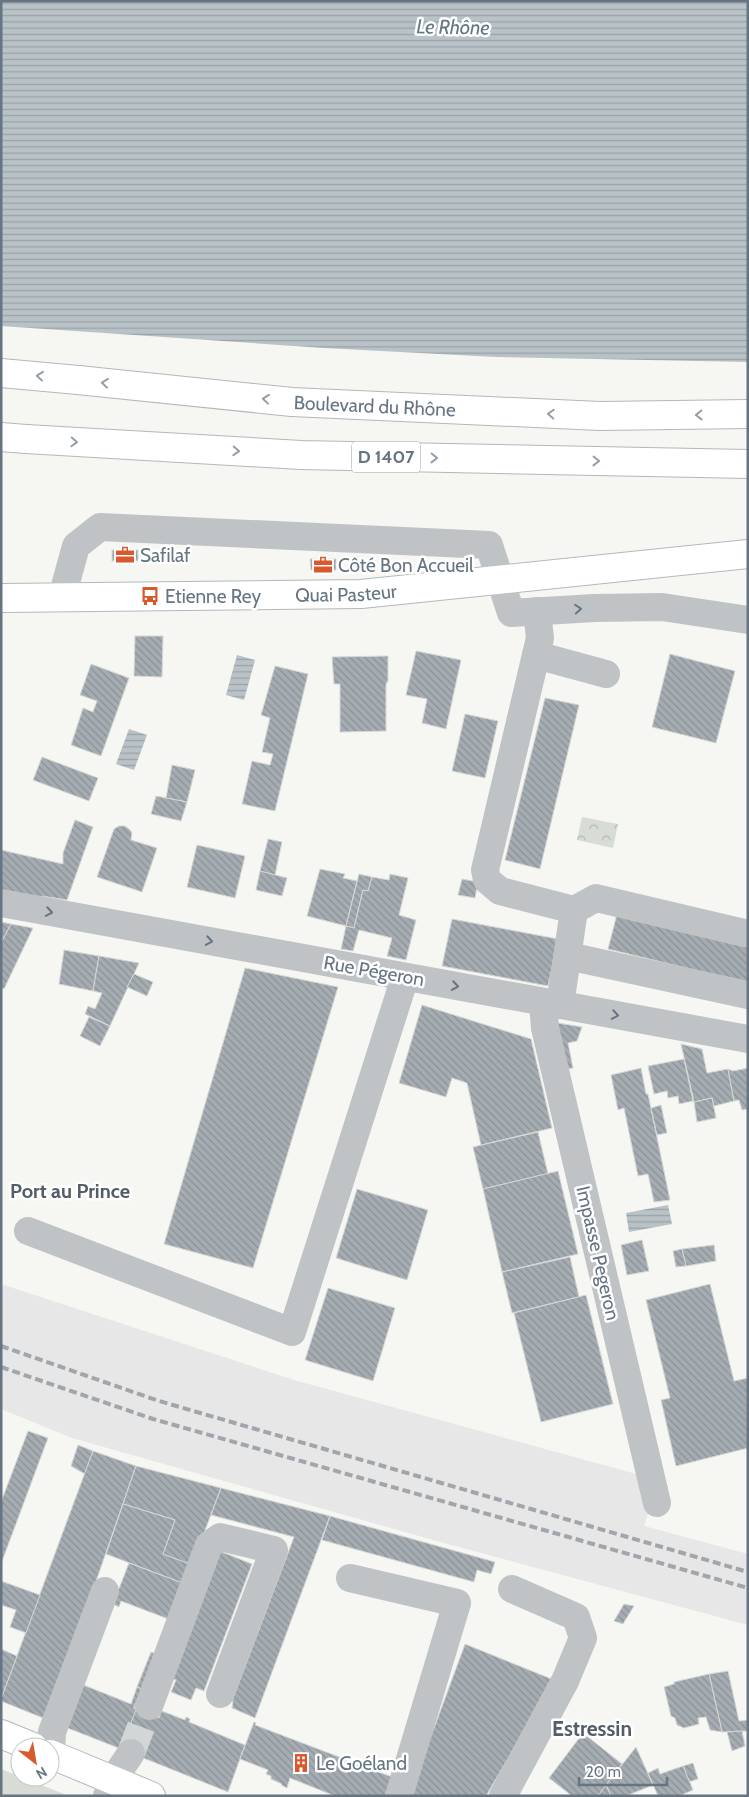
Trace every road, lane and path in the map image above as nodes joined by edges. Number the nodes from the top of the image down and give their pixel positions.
1 (1, 372) edge
2 (748, 414) edge
3 (13, 438) edge
4 (748, 464) edge
5 (748, 554) edge
6 (501, 580) junction
7 (62, 597) junction
8 (1, 598) edge
9 (537, 612) junction
10 (748, 620) edge
11 (536, 655) junction
12 (606, 674) dead end
13 (1, 903) edge
14 (574, 910) junction
15 (748, 934) edge
16 (568, 956) junction
17 (405, 977) junction
18 (748, 994) edge
19 (552, 1004) junction
20 (748, 1039) edge
21 (28, 1231) dead end
22 (657, 1503) dead end
23 (350, 1578) dead end
24 (512, 1589) dead end
25 (105, 1592) dead end
26 (220, 1694) dead end
27 (149, 1706) tunnel mouth
28 (50, 1737) edge
29 (131, 1753) tunnel mouth
30 (60, 1760) edge
31 (110, 1788) edge
32 (151, 1796) edge
33 (399, 1796) edge
34 (503, 1796) edge

2 -> 1 main road, Boulevard du Rhône
3 -> 4 main road, D 1407
5 - 6 main road, Quai Pasteur
6 - 7 main road, Quai Pasteur
6 - 7 street
6 - 9 street
7 - 8 main road, Quai Pasteur
9 -> 10 street
9 - 11 street
11 - 12 street
11 - 14 street
13 -> 17 street, Rue Pégeron
14 - 15 street
14 - 16 street, Impasse Pegeron
16 - 18 street
16 - 19 street, Impasse Pegeron
17 -> 19 street, Rue Pégeron
17 - 21 street
19 -> 20 street, Rue Pégeron
19 - 22 street, Impasse Pegeron
23 - 33 street
24 - 34 street
25 - 28 street
26 - 27 street
29 - 31 street
30 - 31 main road
31 - 32 main road

